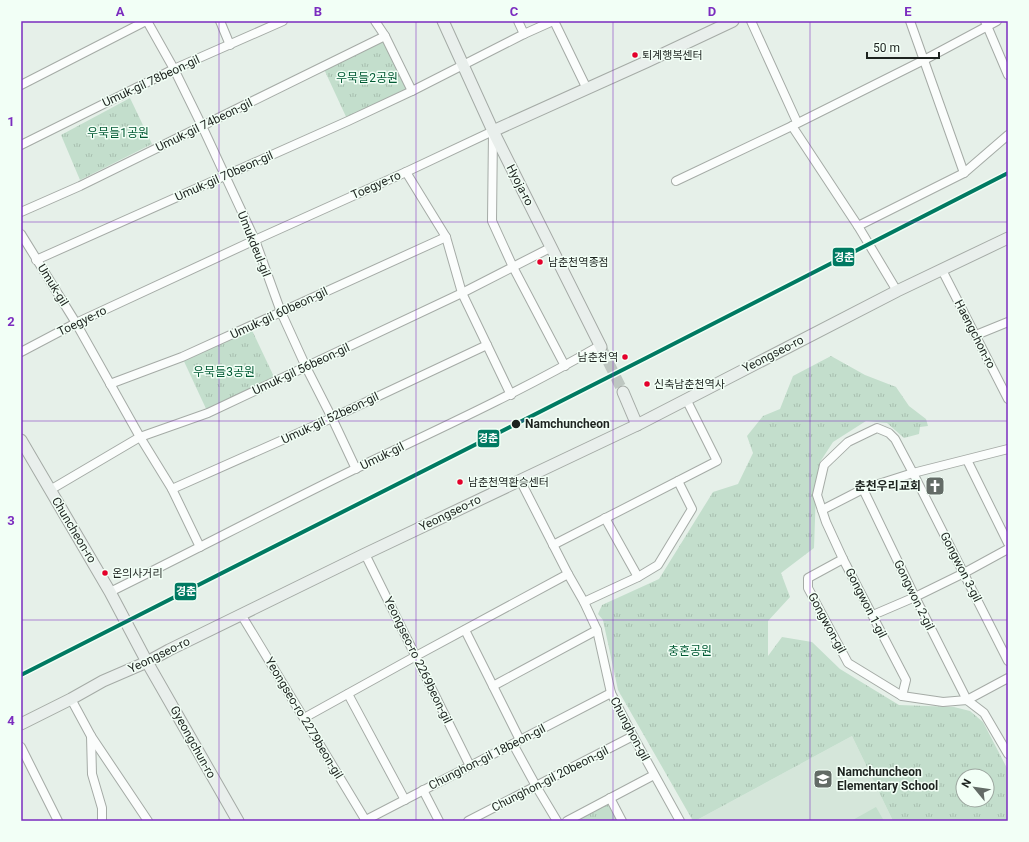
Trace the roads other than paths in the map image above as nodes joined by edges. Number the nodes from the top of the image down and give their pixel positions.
1 (147, 21) edge
2 (220, 21) edge
3 (283, 21) edge
4 (375, 21) edge
5 (443, 21) edge
6 (518, 21) edge
7 (554, 21) edge
8 (733, 21) edge
9 (751, 21) edge
10 (910, 21) edge
11 (996, 21) edge
12 (986, 24) edge
13 (524, 34) junction
14 (385, 36) junction
15 (230, 45) junction
16 (924, 60) junction
17 (462, 65) junction
18 (174, 69) junction
19 (1008, 75) edge
20 (21, 85) edge
21 (586, 89) junction
22 (412, 91) junction
23 (795, 124) junction
24 (202, 126) junction
25 (493, 132) junction
26 (1008, 135) edge
27 (21, 145) edge
28 (406, 172) junction
29 (964, 173) junction
30 (225, 175) junction
31 (676, 181) dead end
32 (21, 212) edge
33 (858, 226) junction
34 (21, 234) edge
35 (446, 237) junction
36 (1008, 238) edge
37 (255, 240) junction
38 (552, 247) junction
39 (36, 260) junction
40 (513, 267) junction
41 (942, 270) junction
42 (897, 291) junction
43 (462, 293) junction
44 (281, 312) junction
45 (1008, 322) edge
46 (76, 323) junction
47 (976, 335) junction
48 (486, 345) junction
49 (601, 346) joint
50 (21, 352) edge
51 (565, 366) junction
52 (306, 367) junction
53 (110, 384) junction
54 (623, 392) tunnel mouth
55 (511, 394) junction
56 (686, 399) junction
57 (1008, 399) edge
58 (332, 418) junction
59 (637, 425) junction
60 (140, 437) junction
61 (21, 440) edge
62 (1008, 449) edge
63 (967, 460) junction
64 (356, 469) junction
65 (913, 473) junction
66 (520, 480) junction
67 (678, 481) junction
68 (172, 489) junction
69 (863, 489) junction
70 (50, 490) junction
71 (822, 510) junction
72 (605, 518) junction
73 (1008, 543) edge
74 (553, 545) junction
75 (200, 547) junction
76 (1008, 549) edge
77 (365, 554) junction
78 (843, 559) junction
79 (964, 573) junction
80 (568, 574) junction
81 (638, 577) junction
82 (110, 592) junction
83 (915, 597) junction
84 (584, 602) junction
85 (873, 615) junction
86 (242, 616) junction
87 (465, 630) junction
88 (597, 630) junction
89 (416, 656) junction
90 (1008, 661) edge
91 (148, 662) junction
92 (1008, 678) edge
93 (493, 686) junction
94 (611, 693) junction
95 (348, 694) junction
96 (902, 696) junction
97 (71, 699) junction
98 (967, 700) junction
99 (304, 718) junction
100 (21, 724) edge
101 (91, 736) junction
102 (633, 736) junction
103 (516, 742) junction
104 (21, 747) edge
105 (1008, 754) edge
106 (470, 766) junction
107 (654, 776) junction
108 (536, 786) junction
109 (423, 790) junction
110 (610, 798) junction
111 (405, 800) junction
112 (58, 821) edge
113 (102, 821) edge
114 (148, 821) edge
115 (238, 821) edge
116 (365, 821) edge
117 (439, 821) edge
118 (468, 821) edge
119 (557, 821) edge
120 (567, 821) edge
121 (622, 821) edge
122 (680, 821) edge

1 - 18 street, Umukdeul-gil
1 - 20 street, Umukdeul-gil
2 - 15 street
3 - 15 street, Umuk-gil 78beon-gil
4 - 14 street
5 - 17 street, Hyoja-ro
6 - 13 street
7 - 13 street, Umuk-gil 70beon-gil
7 - 21 street
8 - 21 street, Toegye-ro
9 - 23 street
10 - 16 street
11 - 12 street
12 - 16 street
12 - 19 street
13 - 17 street, Umuk-gil 70beon-gil
14 - 22 street
14 - 24 street, Umuk-gil 74beon-gil
15 - 18 street, Umuk-gil 78beon-gil
16 - 23 street
16 - 29 street
17 - 22 street, Umuk-gil 70beon-gil
17 - 25 street, Hyoja-ro
18 - 24 street, Umukdeul-gil
18 - 27 street, Umuk-gil 78beon-gil
21 - 25 street, Toegye-ro
22 - 30 street, Umuk-gil 70beon-gil
23 - 31 street
23 - 33 street
24 - 30 street, Umukdeul-gil
24 - 32 street, Umuk-gil 74beon-gil
25 - 28 street, Toegye-ro
25 - 38 street, Hyoja-ro
25 - 40 street
26 - 29 street
28 - 35 street
28 - 37 street, Toegye-ro
29 - 33 street
30 - 37 street, Umukdeul-gil
30 - 39 street, Umuk-gil 70beon-gil
33 - 42 street
34 - 39 street, Umuk-gil
35 - 43 street
35 - 44 street, Umuk-gil 60beon-gil
36 - 41 street, Yeongseo-ro
37 - 44 street, Umukdeul-gil
37 - 46 street, Toegye-ro
38 - 40 street, Umuk-gil 56beon-gil
38 - 49 street, Hyoja-ro
39 - 46 street, Umuk-gil
40 - 43 street, Umuk-gil 56beon-gil
40 - 51 street
41 - 42 street, Yeongseo-ro
41 - 47 street, Haengchon-ro
42 - 56 street, Yeongseo-ro
43 - 48 street
43 - 52 street, Umuk-gil 56beon-gil
44 - 52 street, Umukdeul-gil
44 - 53 street, Umuk-gil 60beon-gil
45 - 47 street
46 - 50 street, Toegye-ro
46 - 53 street, Umuk-gil
47 - 57 street, Haengchon-ro
48 - 55 street
48 - 58 street, Umuk-gil 52beon-gil
49 - 51 street, Umuk-gil
51 - 55 street, Umuk-gil
52 - 58 street, Umukdeul-gil
52 - 60 street, Umuk-gil 56beon-gil
53 - 60 street, Umuk-gil
54 - 59 street
55 - 64 street, Umuk-gil
56 - 59 street, Yeongseo-ro
56 - 67 street
58 - 64 street, Umukdeul-gil
58 - 68 street, Umuk-gil 52beon-gil
59 - 66 street, Yeongseo-ro
60 - 68 street, Umuk-gil
60 - 70 street, Umuk-gil 56beon-gil
61 - 70 street, Chuncheon-ro
62 - 63 street
63 - 65 street
63 - 73 street
64 - 75 street, Umuk-gil
65 - 69 street
65 - 71 street, Gongwon 3-gil
65 - 79 street, Gongwon 3-gil
66 - 74 street, Chunghon-gil
66 - 77 street, Yeongseo-ro
67 - 72 street
67 - 81 street
68 - 75 street, Umuk-gil
69 - 71 street
69 - 83 street, Gongwon 2-gil
70 - 82 street, Chuncheon-ro
71 - 78 street, Gongwon 1-gil
72 - 74 street
72 - 81 street
74 - 80 street, Chunghon-gil
75 - 82 street, Umuk-gil
76 - 79 street
77 - 86 street, Yeongseo-ro
77 - 89 street, Yeongseo-ro 2269beon-gil
78 - 85 street, Gongwon 1-gil
78 - 96 street, Gongwon-gil
79 - 83 street
79 - 90 street, Gongwon 3-gil
80 - 84 street, Chunghon-gil
80 - 87 street
81 - 84 street
82 - 91 street, Chuncheon-ro
83 - 85 street
83 - 98 street, Gongwon 2-gil
84 - 88 street, Chunghon-gil
85 - 96 street, Gongwon 1-gil
86 - 91 street, Yeongseo-ro
86 - 99 street, Yeongseo-ro 2279beon-gil
87 - 89 street
87 - 93 street
88 - 93 street
88 - 94 street, Chunghon-gil
89 - 95 street
89 - 106 street, Yeongseo-ro 2269beon-gil
91 - 97 street, Yeongseo-ro
91 - 115 street, Gyeongchun-ro
92 - 98 street
93 - 103 street
94 - 102 street, Chunghon-gil
94 - 103 street, Chunghon-gil 18beon-gil
95 - 99 street
95 - 111 street
96 - 98 street, Gongwon-gil
97 - 100 street, Yeongseo-ro
97 - 101 street
98 - 105 street
99 - 116 street, Yeongseo-ro 2279beon-gil
101 - 113 street
101 - 114 street
102 - 107 street, Chunghon-gil
102 - 108 street, Chunghon-gil 20beon-gil
103 - 106 street, Chunghon-gil 18beon-gil
103 - 108 street
104 - 112 street
106 - 109 street, Chunghon-gil 18beon-gil
107 - 110 street
107 - 122 street, Chunghon-gil
108 - 118 street, Chunghon-gil 20beon-gil
108 - 119 street
109 - 111 street, Chunghon-gil 18beon-gil
109 - 117 street
110 - 120 street
110 - 121 street
111 - 116 street, Chunghon-gil 18beon-gil

